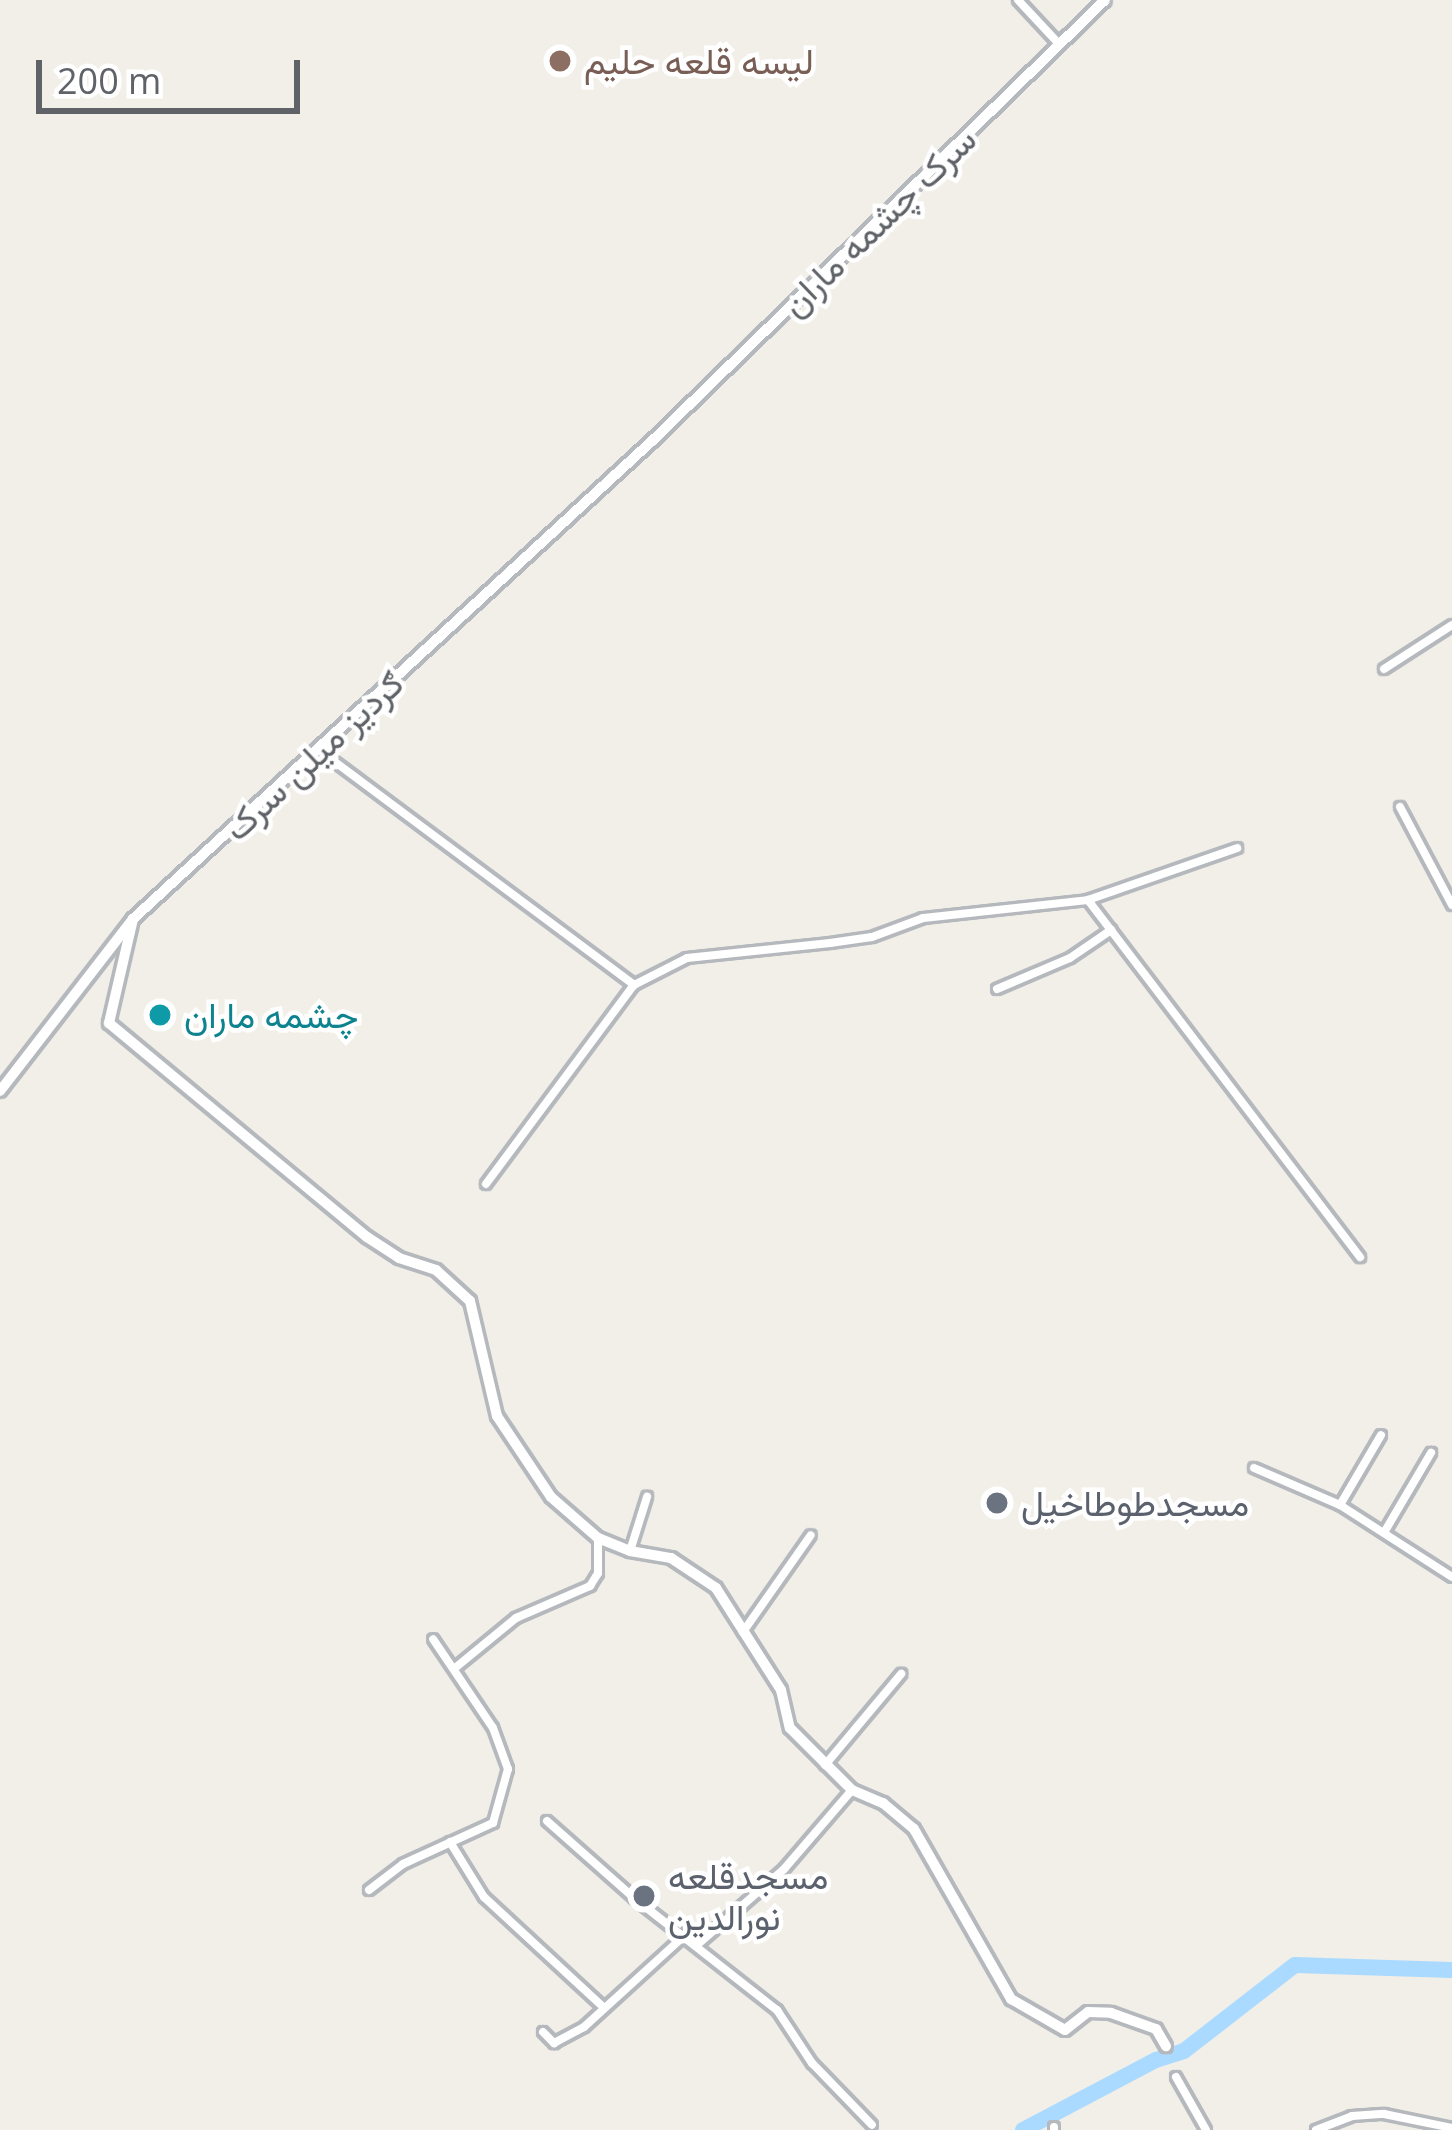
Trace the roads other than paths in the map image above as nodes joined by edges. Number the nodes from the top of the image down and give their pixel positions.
1 (1018, 0) edge
2 (1105, 0) edge
3 (1059, 44) junction
4 (652, 442) joint
5 (1452, 625) edge
6 (1384, 669) dead end
7 (319, 750) junction
8 (1400, 807) dead end
9 (1238, 848) dead end
10 (1088, 900) junction
11 (1452, 905) edge
12 (134, 919) junction
13 (1111, 930) junction
14 (634, 985) junction
15 (997, 989) dead end
16 (0, 1091) edge
17 (486, 1184) dead end
18 (1360, 1258) dead end
19 (1381, 1435) dead end
20 (1431, 1454) dead end
21 (1254, 1468) dead end
22 (647, 1497) dead end
23 (1340, 1505) junction
24 (1385, 1531) junction
25 (811, 1535) dead end
26 (598, 1538) junction
27 (630, 1551) junction
28 (1452, 1577) edge
29 (742, 1633) junction
30 (433, 1639) dead end
31 (455, 1668) junction
32 (901, 1674) dead end
33 (824, 1766) junction
34 (852, 1790) junction
35 (547, 1821) dead end
36 (450, 1842) junction
37 (369, 1890) dead end
38 (685, 1936) junction
39 (697, 1945) junction
40 (603, 2007) junction
41 (543, 2032) dead end
42 (1166, 2046) dead end
43 (1176, 2077) dead end
44 (872, 2125) dead end
45 (1452, 2128) edge
46 (1206, 2130) edge
47 (1316, 2130) edge

1 - 3 street
2 - 3 street, سرک چشمه ماران
3 - 4 street, سرک چشمه ماران
4 - 7 street, ګردیز میلن سرک
5 - 6 street
7 - 12 street, ګردیز میلن سرک
7 - 14 street
8 - 11 street
9 - 10 street
10 - 13 street
10 - 14 street
12 - 16 street, ګردیز میلن سرک
12 - 26 street
13 - 15 street
13 - 18 street
14 - 17 street
19 - 23 street
20 - 24 street
21 - 23 street
22 - 27 street
23 - 24 street
24 - 28 street
25 - 29 street
26 - 27 street
26 - 31 street
27 - 29 street
29 - 33 street
30 - 31 street
31 - 36 street
32 - 33 street
33 - 34 street
34 - 39 street
34 - 42 street
35 - 38 street
36 - 37 street
36 - 40 street
38 - 39 street
38 - 40 street
39 - 44 street
40 - 41 street
43 - 46 street
45 - 47 street

